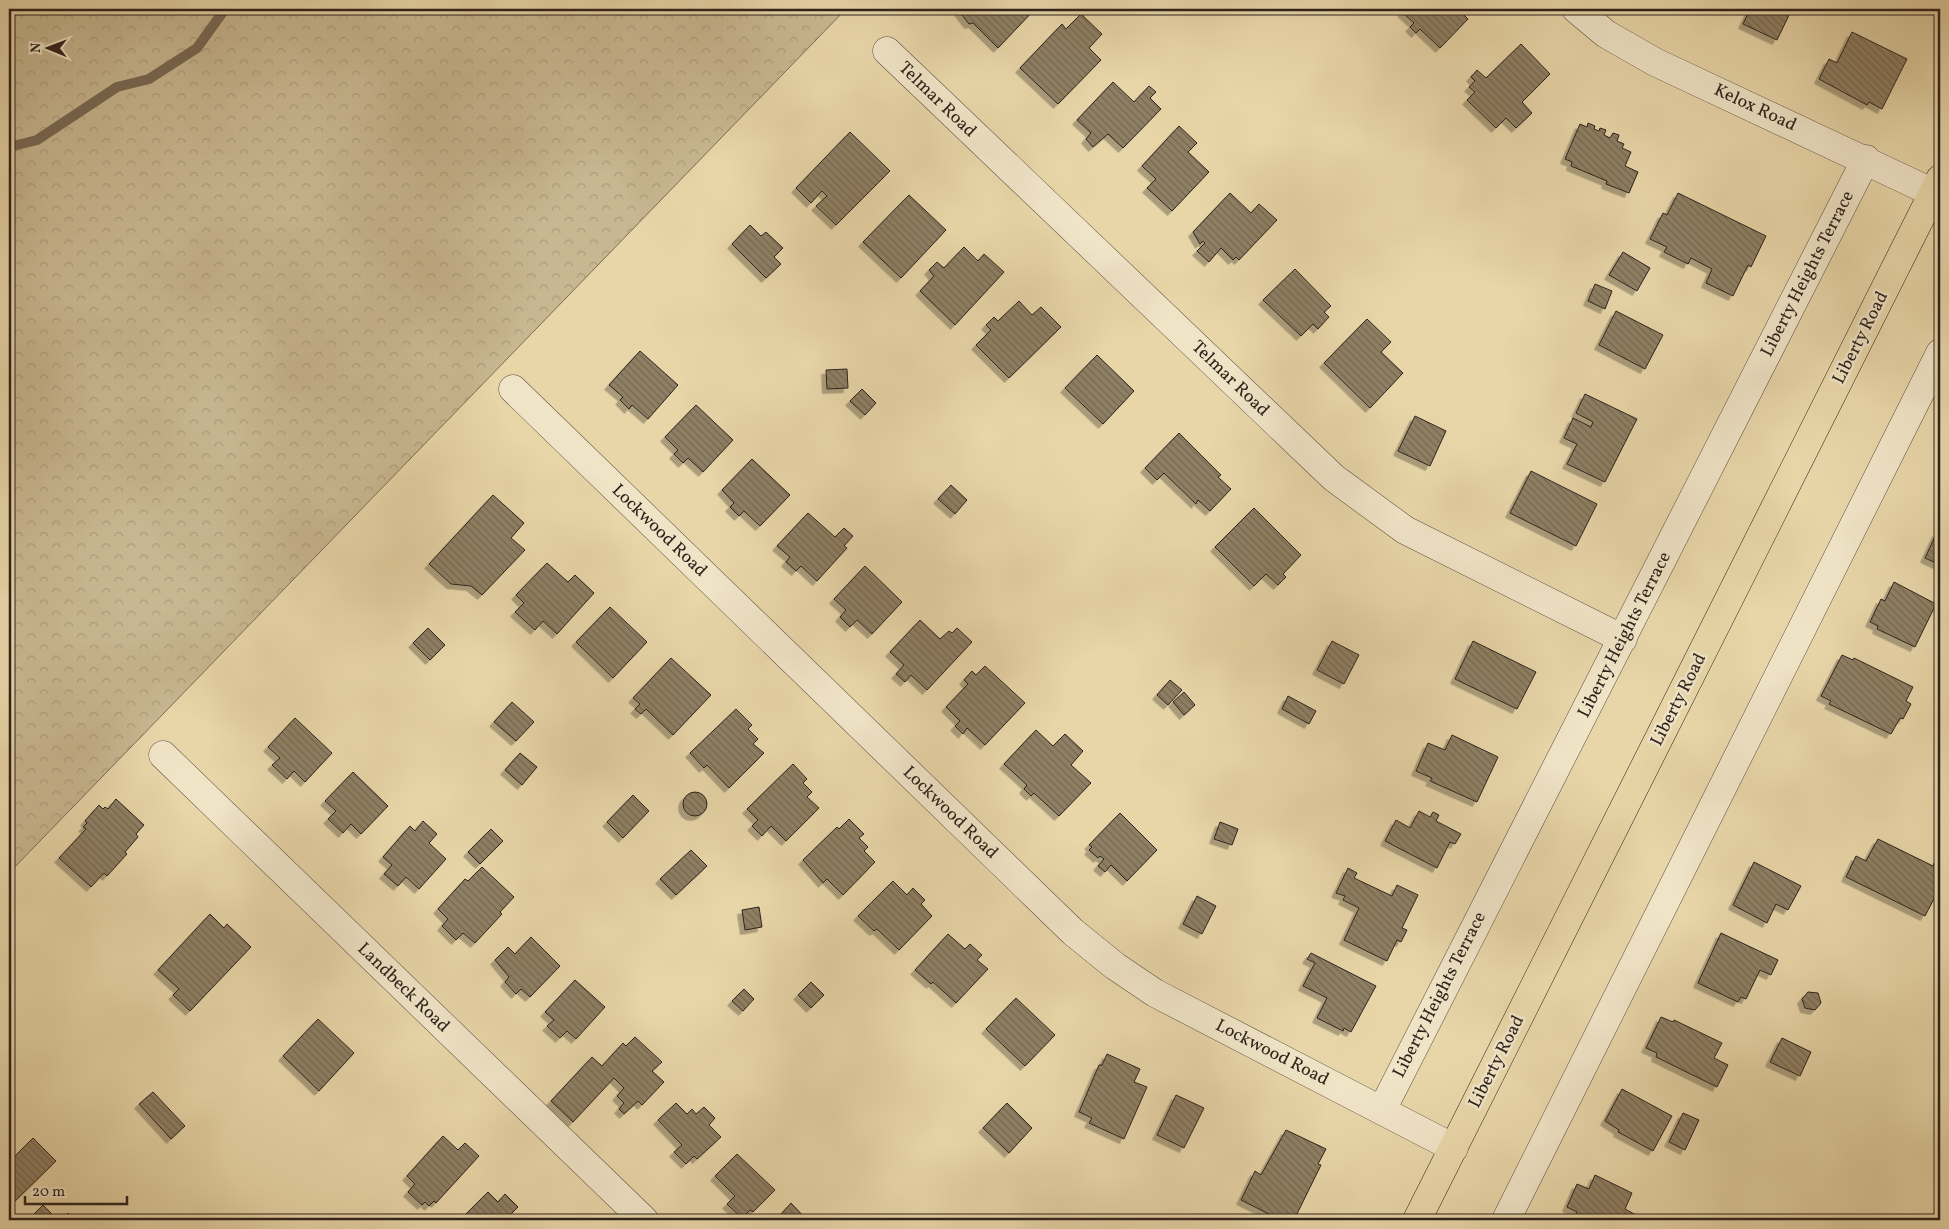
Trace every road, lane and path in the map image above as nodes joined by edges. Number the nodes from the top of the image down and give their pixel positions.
1 (1576, 9) edge
2 (886, 51) dead end
3 (1866, 159) junction
4 (1938, 189) edge
5 (1940, 353) edge
6 (513, 389) dead end
7 (1623, 639) junction
8 (163, 755) dead end
9 (1382, 1110) junction
10 (1454, 1148) junction
11 (644, 1220) edge
12 (1417, 1220) edge
13 (1506, 1220) edge

1 - 3 street, Kelox Road
2 - 7 street, Telmar Road
3 - 4 street, Kelox Road
3 - 7 street, Liberty Heights Terrace
4 - 10 main road, Liberty Road
5 - 13 street
6 - 9 street, Lockwood Road
7 - 9 street, Liberty Heights Terrace
8 - 11 street, Landbeck Road
9 - 10 street, Lockwood Road
10 - 12 main road, Liberty Road

